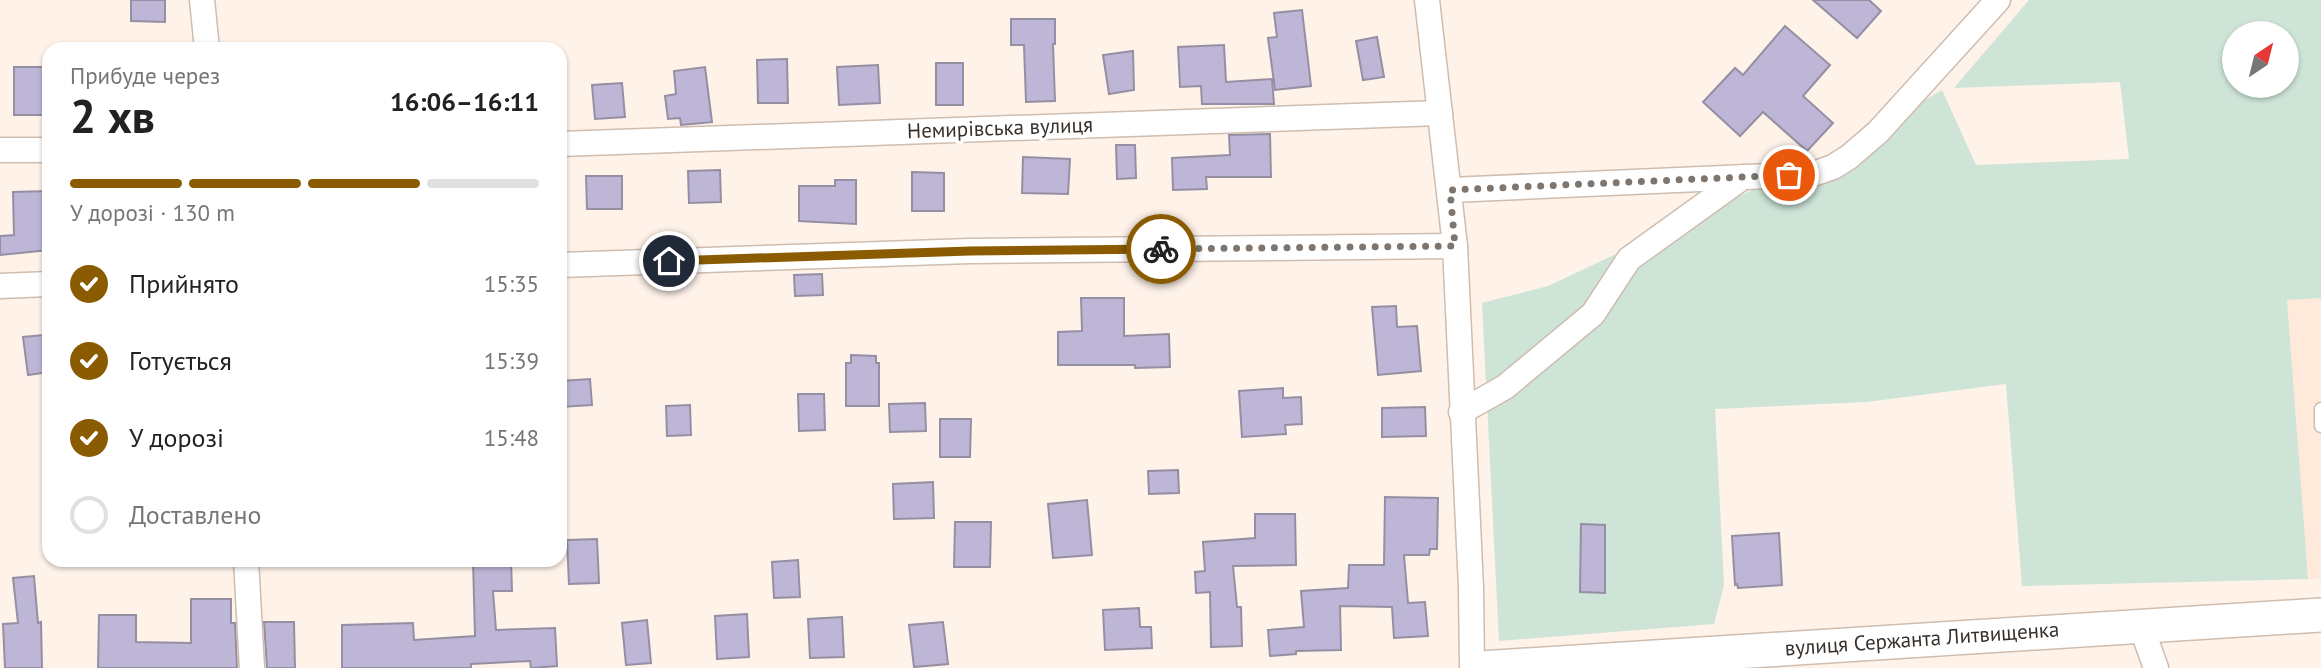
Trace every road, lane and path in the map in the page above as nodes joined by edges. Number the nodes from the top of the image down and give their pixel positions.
1 (202, 0) edge
2 (1427, 0) edge
3 (1998, 0) edge
4 (206, 42) edge
5 (1440, 113) junction
6 (567, 144) edge
7 (0, 150) edge
8 (42, 150) edge
9 (1743, 177) junction
10 (1450, 190) junction
11 (1455, 246) junction
12 (567, 265) edge
13 (42, 284) edge
14 (0, 286) edge
15 (2321, 409) edge
16 (1461, 412) junction
17 (2321, 426) edge
18 (246, 567) edge
19 (2321, 615) edge
20 (2141, 626) junction
21 (252, 668) edge
22 (1472, 668) edge
23 (1480, 668) edge
24 (2156, 668) edge

1 - 4 street
2 - 5 street
3 - 9 street
5 - 6 street, Немирівська вулиця
5 - 10 street
7 - 8 street
9 - 10 street
9 - 16 street
10 - 11 street
11 - 12 street
11 - 16 street
13 - 14 street
15 - 17 lane
16 - 22 street
18 - 21 street
19 - 20 main road, вулиця Сержанта Литвищенка
20 - 23 main road, вулиця Сержанта Литвищенка
20 - 24 street

